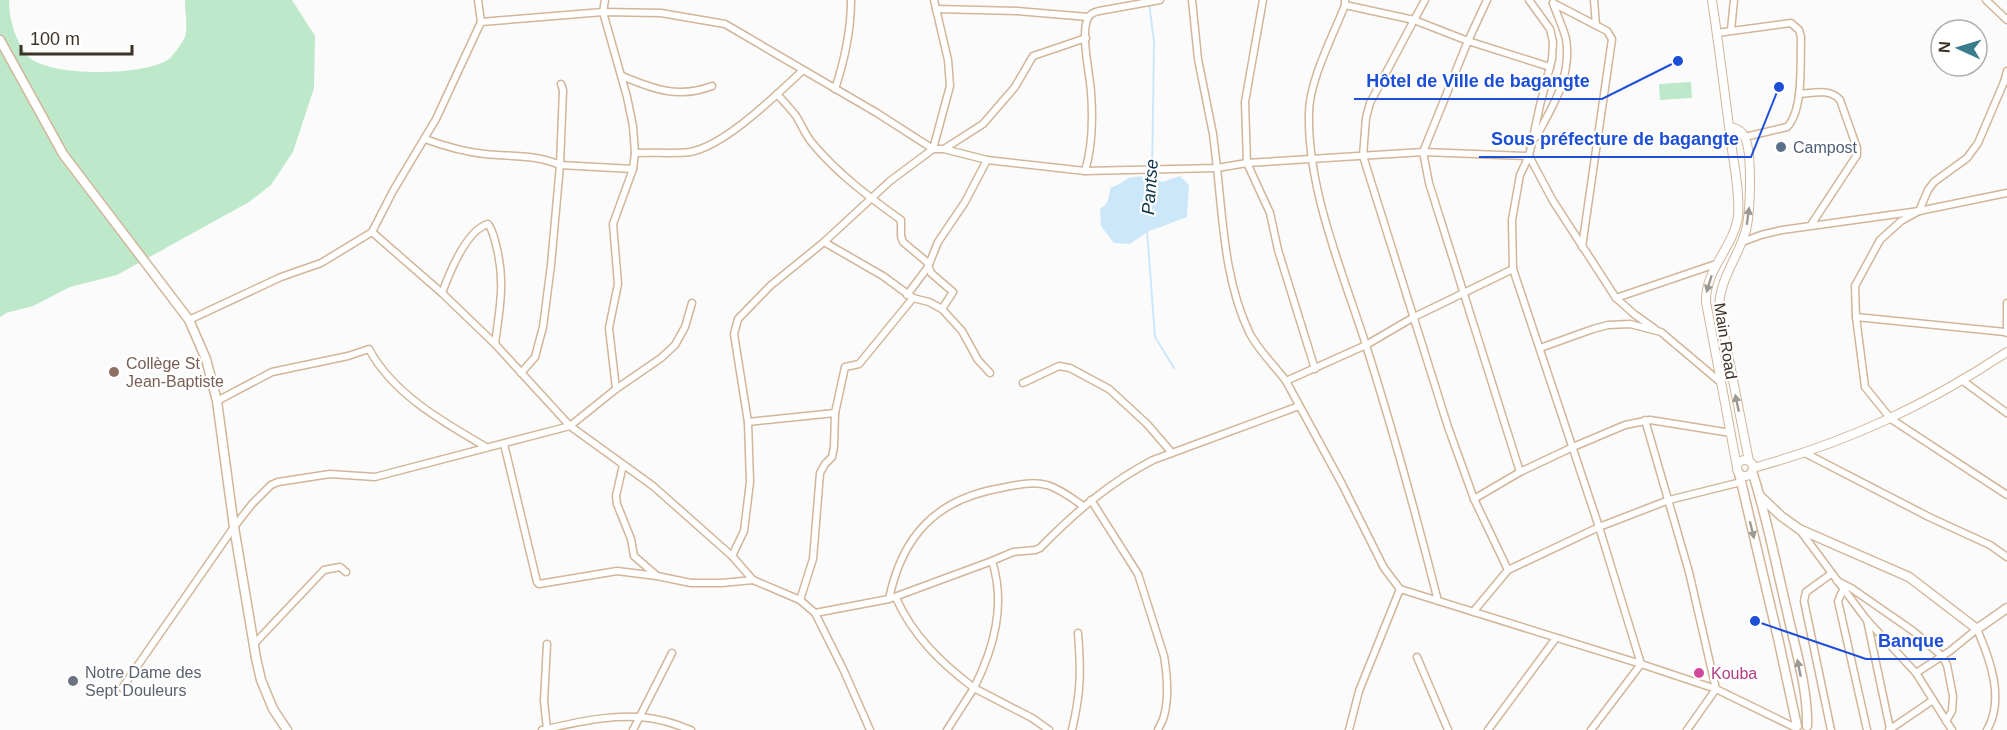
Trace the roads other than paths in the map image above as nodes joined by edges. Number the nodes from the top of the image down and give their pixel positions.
1 (478, 0) edge
2 (605, 0) edge
3 (850, 0) edge
4 (934, 0) edge
5 (1160, 0) edge
6 (1192, 0) edge
7 (1263, 0) edge
8 (1425, 0) edge
9 (1487, 0) edge
10 (1529, 0) edge
11 (1594, 0) edge
12 (1712, 0) edge
13 (1734, 0) edge
14 (1986, 0) edge
15 (1552, 2) edge
16 (1345, 3) edge
17 (936, 9) junction
18 (603, 12) junction
19 (1088, 17) junction
20 (1414, 20) junction
21 (2007, 20) edge
22 (481, 22) junction
23 (1596, 25) junction
24 (1731, 30) junction
25 (1717, 33) junction
26 (1086, 38) junction
27 (0, 40) edge
28 (1468, 42) junction
29 (1550, 67) junction
30 (802, 71) junction
31 (2007, 71) edge
32 (622, 76) junction
33 (2006, 81) edge
34 (561, 84) dead end
35 (712, 86) dead end
36 (835, 89) junction
37 (777, 94) junction
38 (1799, 94) junction
39 (1730, 127) junction
40 (1745, 137) junction
41 (425, 139) junction
42 (1534, 141) junction
43 (933, 149) junction
44 (944, 149) junction
45 (1423, 152) junction
46 (635, 153) junction
47 (1363, 156) junction
48 (1529, 156) junction
49 (1311, 159) junction
50 (987, 160) junction
51 (1749, 162) junction
52 (1247, 163) junction
53 (560, 165) junction
54 (1734, 165) junction
55 (1217, 168) junction
56 (633, 169) junction
57 (1085, 171) junction
58 (2007, 193) edge
59 (870, 198) junction
60 (1919, 211) junction
61 (1811, 225) junction
62 (372, 232) junction
63 (824, 242) junction
64 (1742, 242) junction
65 (1582, 247) junction
66 (1716, 264) junction
67 (928, 267) junction
68 (1513, 269) junction
69 (442, 293) junction
70 (1463, 293) junction
71 (910, 296) junction
72 (1616, 298) junction
73 (692, 303) dead end
74 (2007, 303) edge
75 (942, 309) junction
76 (1856, 316) junction
77 (1414, 317) junction
78 (189, 320) junction
79 (1661, 332) junction
80 (2006, 332) edge
81 (495, 344) junction
82 (1366, 345) junction
83 (1540, 348) junction
84 (2007, 352) edge
85 (1316, 369) junction
86 (521, 373) junction
87 (990, 373) dead end
88 (1286, 381) junction
89 (1719, 381) junction
90 (1963, 381) junction
91 (1023, 383) dead end
92 (616, 389) junction
93 (217, 401) junction
94 (1299, 406) junction
95 (835, 413) junction
96 (2007, 413) edge
97 (1891, 419) junction
98 (1645, 420) junction
99 (748, 422) junction
100 (570, 426) junction
101 (1731, 433) junction
102 (504, 444) junction
103 (486, 447) junction
104 (1573, 447) junction
105 (1172, 453) junction
106 (1805, 453) junction
107 (622, 465) junction
108 (1752, 467) junction
109 (1520, 472) junction
110 (1739, 474) junction
111 (2007, 495) edge
112 (1760, 496) junction
113 (1474, 499) junction
114 (1091, 500) junction
115 (1669, 500) junction
116 (1083, 506) junction
117 (234, 527) junction
118 (1599, 527) junction
119 (1798, 529) junction
120 (732, 556) junction
121 (2007, 557) edge
122 (992, 561) junction
123 (1508, 570) junction
124 (346, 572) dead end
125 (1831, 574) junction
126 (657, 576) junction
127 (753, 580) junction
128 (1836, 580) junction
129 (1400, 589) junction
130 (1844, 590) junction
131 (893, 598) junction
132 (800, 600) junction
133 (1438, 601) junction
134 (2007, 608) edge
135 (1473, 612) junction
136 (815, 613) junction
137 (1866, 619) junction
138 (1977, 629) junction
139 (1078, 633) dead end
140 (1556, 638) junction
141 (254, 644) junction
142 (547, 644) dead end
143 (672, 652) dead end
144 (1942, 656) junction
145 (1417, 657) dead end
146 (1641, 664) junction
147 (1916, 673) junction
148 (122, 688) dead end
149 (974, 688) junction
150 (1716, 689) junction
151 (1933, 700) junction
152 (638, 717) junction
153 (1946, 721) junction
154 (1796, 728) edge
155 (1808, 728) edge
156 (287, 730) edge
157 (545, 730) edge
158 (633, 730) edge
159 (691, 730) edge
160 (870, 730) edge
161 (947, 730) edge
162 (1049, 730) edge
163 (1072, 730) edge
164 (1158, 730) edge
165 (1349, 730) edge
166 (1448, 730) edge
167 (1488, 730) edge
168 (1591, 730) edge
169 (1687, 730) edge
170 (1831, 730) edge
171 (1867, 730) edge
172 (1889, 730) edge
173 (1952, 730) edge
174 (1987, 730) edge

1 - 22 street
2 - 18 street
3 - 36 street
4 - 17 street
5 - 19 street
6 - 55 street
7 - 52 street
8 - 20 street
9 - 28 street
10 - 29 street
11 - 23 street
12 - 25 street
13 - 24 street
14 - 21 street
15 - 23 street
15 - 42 street
16 - 20 street
16 - 49 street
17 - 19 street
17 - 43 street
18 - 22 street
18 - 30 street
18 - 32 street
19 - 26 street
20 - 28 street
20 - 47 street
22 - 41 street
23 - 65 street
24 - 25 street
24 - 38 street
25 - 39 street
26 - 44 street
26 - 57 street
27 - 78 main road
28 - 29 street
28 - 45 street
29 - 42 street
30 - 36 street
30 - 37 street
31 - 33 street
32 - 35 street
32 - 46 street
33 - 60 street
34 - 53 street
36 - 43 street
37 - 46 street
37 - 59 street
38 - 40 street
38 - 61 street
39 - 40 street
39 - 54 street
40 - 51 street, Main Road
41 - 53 street
41 - 62 street
42 - 48 street
43 - 44 street
43 - 59 street
44 - 50 street
45 - 47 street
45 - 48 street
45 - 70 street
46 - 56 street
47 - 49 street
47 - 77 street
48 - 65 street
48 - 68 street
49 - 52 street
49 - 82 street
50 - 57 street
50 - 67 street
51 - 54 street
64 -> 51 street, Main Road
52 - 55 street
52 - 85 street
53 - 56 street
53 - 86 street
54 - 66 street
55 - 57 street
55 - 88 street
56 - 92 street
58 - 60 street
59 - 63 street
59 - 67 street
60 - 61 street
60 - 76 street
61 - 64 street
62 - 69 street
62 - 78 street
63 - 71 street
63 - 99 street
108 -> 64 street, Main Road
65 - 72 street
66 - 72 street
66 -> 89 street
67 - 71 street
67 - 75 street
68 - 70 street
68 - 83 street
69 - 81 street
69 - 81 street
70 - 77 street
70 - 109 street
71 - 75 street
71 - 95 street
72 - 79 street
73 - 92 street
74 - 80 street
75 - 87 street
76 - 80 street
76 - 97 street
77 - 82 street
77 - 113 street
78 - 93 main road
79 - 83 street
79 - 89 street
81 - 86 street
82 - 85 street
82 - 133 street
83 - 104 street
84 - 90 street
85 - 88 street
86 - 100 street
88 - 94 street
89 - 101 street
90 - 96 street
90 - 97 street
91 - 105 street
92 - 100 street
93 - 103 street
93 - 117 main road
94 - 105 street
94 - 129 street
95 - 99 street
95 - 132 street
97 - 106 street
97 - 111 street
98 - 101 street
98 - 104 street
98 - 115 street
99 - 120 street
100 - 102 street
100 - 107 street
101 - 110 street
102 - 103 street
102 - 126 street
103 - 117 street
104 - 109 street
104 - 118 street
105 - 114 street
106 - 108 street
106 - 121 street
107 - 120 street
107 - 126 street
108 - 110 street
108 - 110 street
108 - 112 main road
109 - 113 street
110 - 115 street
110 -> 154 main road
112 - 119 main road
155 -> 112 main road
113 - 123 street
114 - 116 street
114 - 164 street
115 - 118 street
115 - 150 street
116 - 122 street
116 - 131 street
117 - 141 main road
117 - 148 street
118 - 123 street
118 - 146 street
119 - 125 street
119 - 138 main road
120 - 127 street
122 - 131 street
122 - 149 street
123 - 135 street
124 - 141 street
125 - 128 street
125 - 170 street
126 - 127 street
127 - 132 street
128 - 130 street
128 - 144 street
129 - 133 street
129 - 165 street
130 - 137 street
130 - 171 street
131 - 136 street
131 - 149 street
132 - 136 street
133 - 135 street
134 - 138 main road
135 - 140 street
136 - 160 street
137 - 147 street
137 - 172 street
138 - 144 street
138 - 174 street
139 - 163 street
140 - 146 street
140 - 167 street
141 - 156 main road
142 - 157 street
143 - 152 street
144 - 147 street
144 - 153 street
145 - 166 street
146 - 150 street
146 - 168 street
147 - 151 street
149 - 161 street
149 - 162 street
150 - 154 street
150 - 169 street
151 - 153 street
151 - 172 street
152 - 157 street
152 - 158 street
152 - 159 street
153 - 173 street
154 - 155 main road

